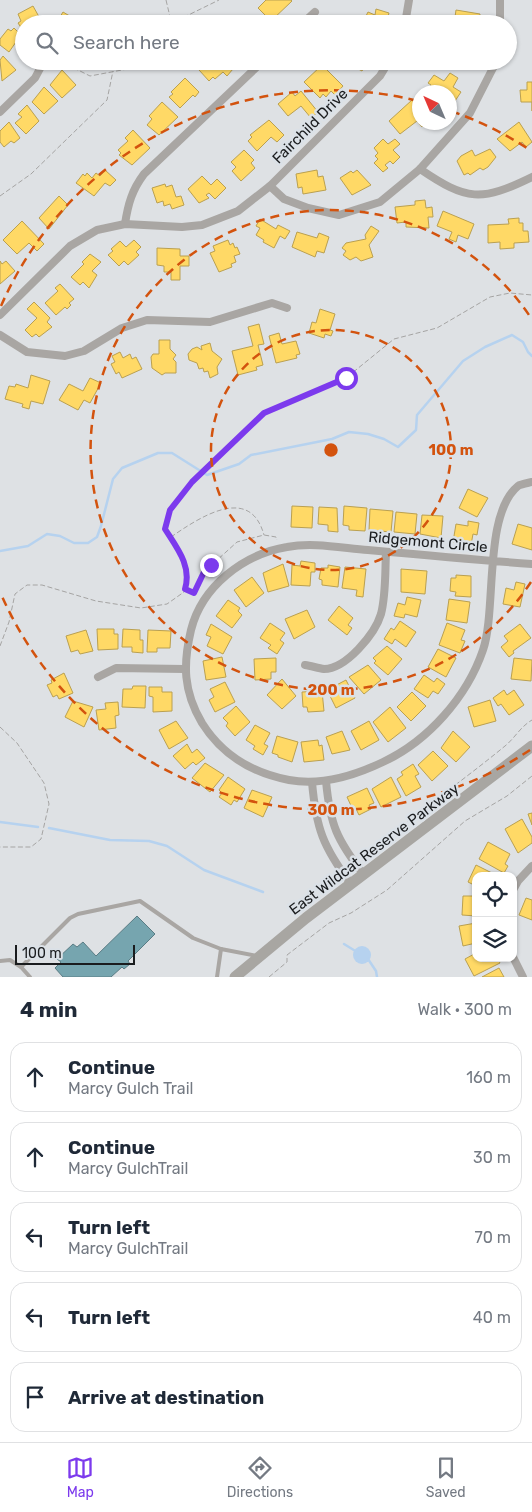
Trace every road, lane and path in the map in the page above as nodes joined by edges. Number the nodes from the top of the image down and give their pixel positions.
1 (166, 0) edge
2 (219, 0) edge
3 (409, 0) edge
4 (500, 0) edge
5 (315, 12) dead end
6 (169, 15) edge
7 (188, 15) edge
8 (312, 15) edge
9 (406, 15) edge
10 (500, 15) edge
11 (39, 70) edge
12 (78, 70) edge
13 (118, 70) edge
14 (254, 70) edge
15 (384, 70) edge
16 (492, 70) edge
17 (113, 71) junction
18 (0, 112) edge
19 (420, 169) junction
20 (532, 177) edge
21 (270, 186) junction
22 (0, 196) edge
23 (125, 224) junction
24 (532, 295) edge
25 (287, 308) dead end
26 (0, 315) edge
27 (0, 335) edge
28 (532, 482) edge
29 (264, 535) junction
30 (170, 537) junction
31 (278, 549) junction
32 (386, 552) junction
33 (494, 561) junction
34 (532, 564) edge
35 (185, 589) junction
36 (0, 646) edge
37 (305, 665) dead end
38 (184, 669) junction
39 (98, 677) dead end
40 (532, 720) edge
41 (0, 727) edge
42 (532, 746) edge
43 (532, 776) edge
44 (312, 782) junction
45 (326, 782) junction
46 (0, 847) edge
47 (359, 855) dead end
48 (532, 866) edge
49 (364, 875) junction
50 (517, 883) edge
51 (351, 884) junction
52 (221, 949) junction
53 (260, 956) junction
54 (0, 961) edge
55 (516, 962) edge
56 (20, 967) junction
57 (30, 977) edge
58 (218, 977) edge
59 (235, 977) edge
60 (269, 977) edge
61 (523, 977) edge

1 - 6 path
2 - 7 path
3 - 9 street
4 - 10 street
5 - 8 street
11 - 18 street
12 - 17 path
13 - 17 path
14 - 23 street
15 - 21 street, Fairchild Drive
16 - 19 street
17 - 22 path
19 - 20 street
19 - 21 street
21 - 23 street, Fairchild Drive
23 - 26 street, Fairchild Drive
24 - 30 path
25 - 27 street
28 - 33 street
29 - 30 path
29 - 31 path
29 - 35 path
30 - 35 path
31 - 32 street, Ridgemont Circle
31 - 38 street, Ridgemont Circle
32 - 33 street, Ridgemont Circle
32 - 37 street
33 - 34 street
33 - 45 street, Ridgemont Circle
35 - 36 path
38 - 39 street
38 - 44 street, Ridgemont Circle
40 - 47 path
41 - 46 path
42 - 49 main road, East Wildcat Reserve Parkway
43 - 60 path
44 - 45 street, Ridgemont Circle
44 - 51 street
45 - 49 street
48 - 50 street
49 - 51 main road, East Wildcat Reserve Parkway
51 - 53 main road, East Wildcat Reserve Parkway
52 - 53 lane
52 - 56 lane
52 - 58 lane
53 - 59 main road, East Wildcat Reserve Parkway
54 - 56 lane
55 - 61 street
56 - 57 lane

